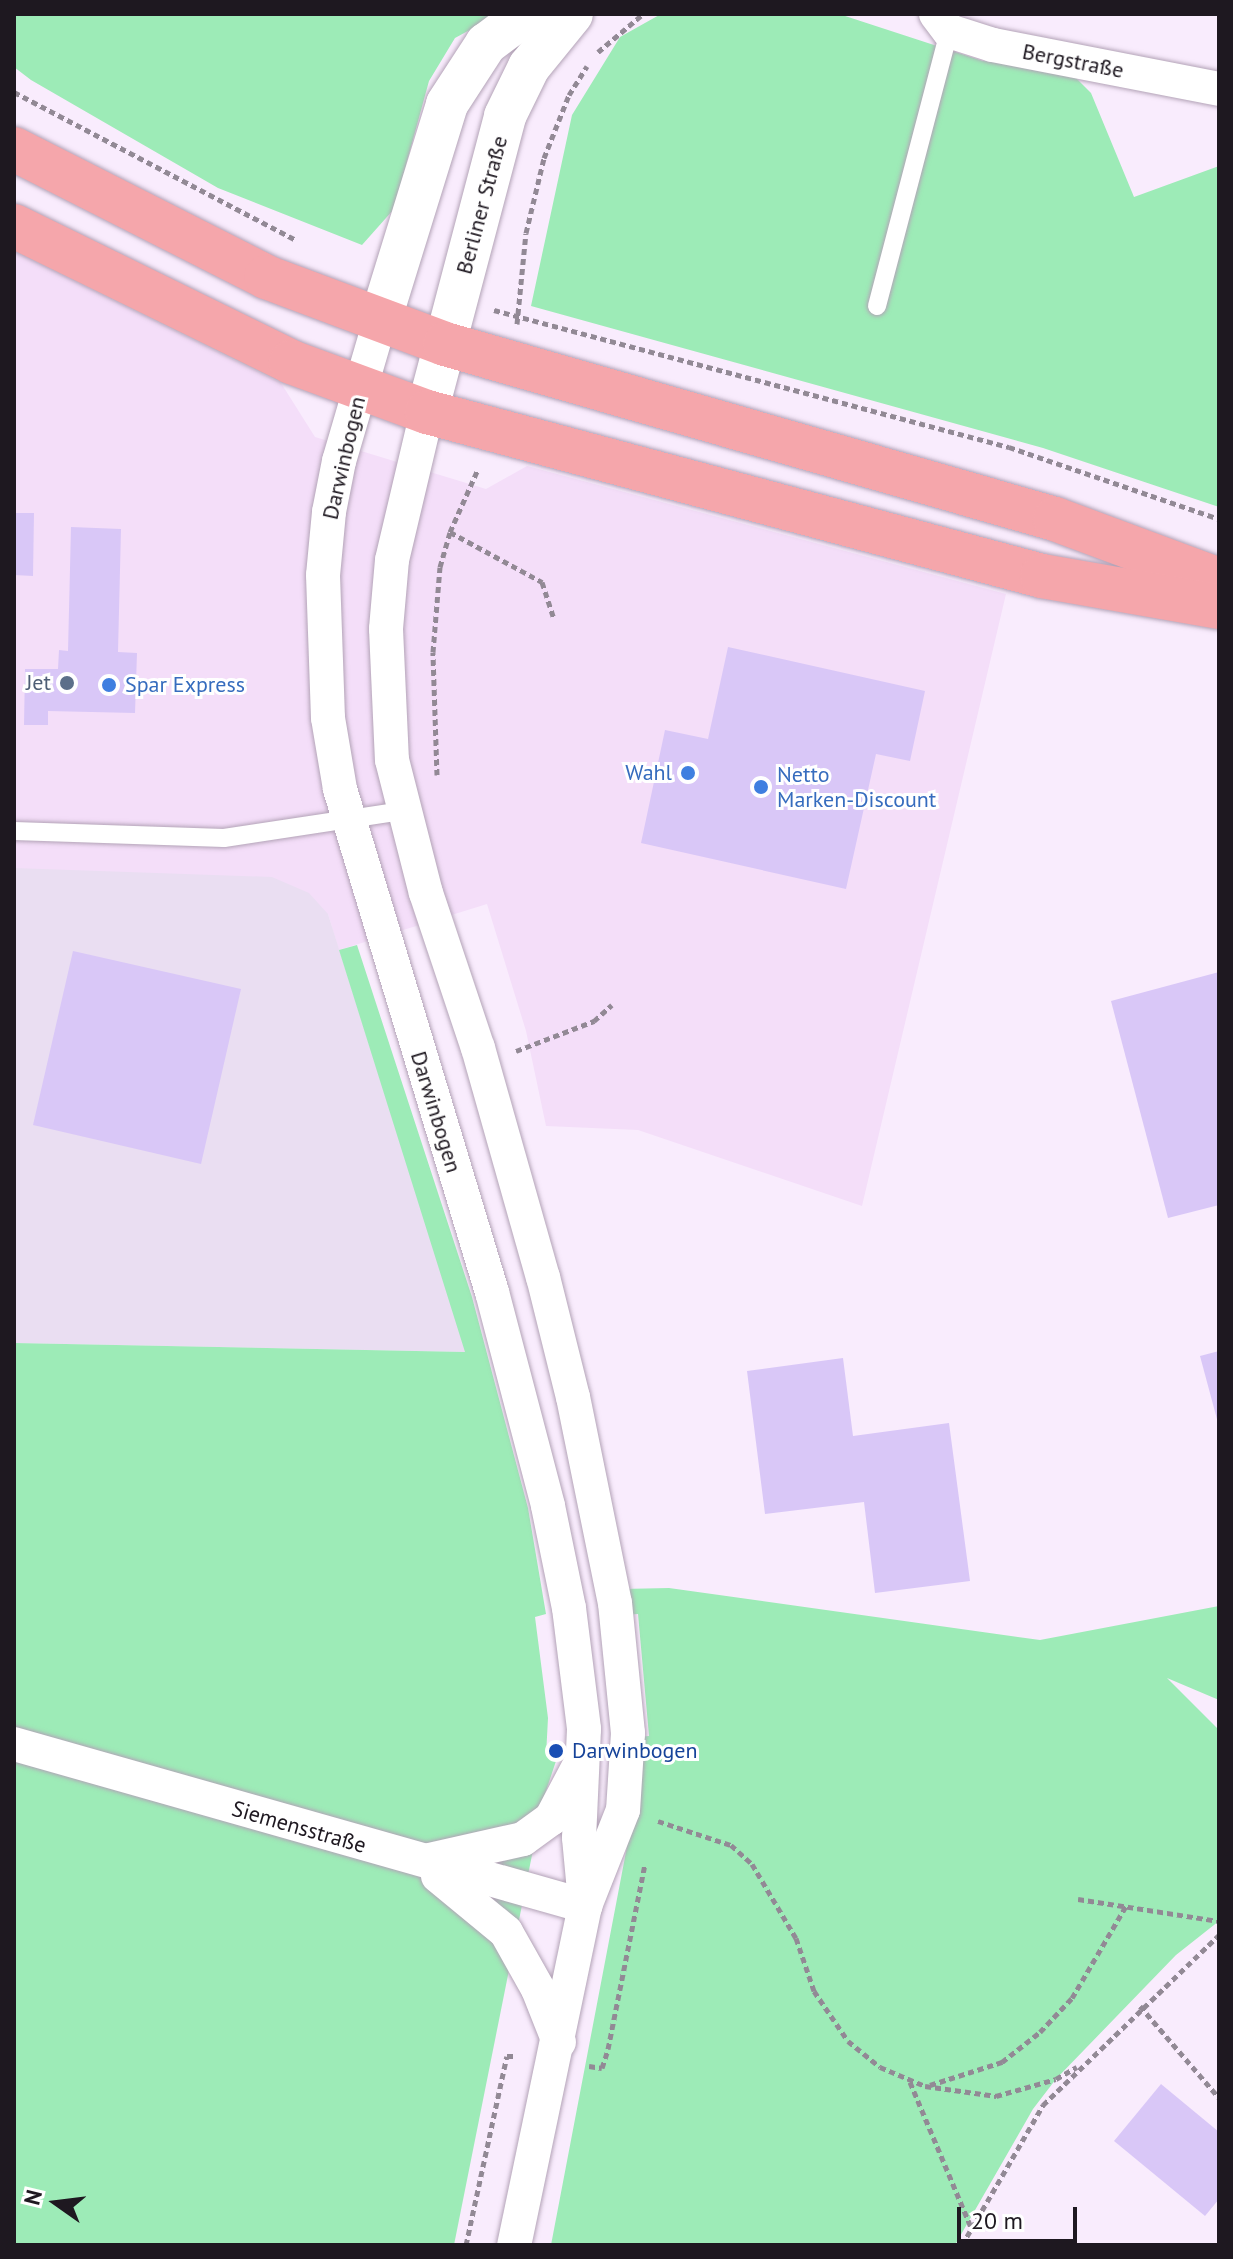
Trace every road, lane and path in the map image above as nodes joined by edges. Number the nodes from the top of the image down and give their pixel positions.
1 (526, 14) edge
2 (572, 14) edge
3 (643, 14) edge
4 (942, 22) edge
5 (1219, 89) edge
6 (14, 92) edge
7 (14, 149) edge
8 (14, 226) edge
9 (307, 245) dead end
10 (458, 298) junction
11 (877, 306) dead end
12 (518, 317) junction
13 (380, 321) junction
14 (445, 344) junction
15 (360, 390) junction
16 (427, 412) junction
17 (1219, 519) edge
18 (450, 532) dead end
19 (1219, 580) edge
20 (1219, 607) edge
21 (554, 618) dead end
22 (403, 811) junction
23 (350, 823) junction
24 (14, 831) edge
25 (612, 1005) dead end
26 (511, 1053) dead end
27 (14, 1744) edge
28 (585, 1755) junction
29 (653, 1820) dead end
30 (418, 1861) junction
31 (1078, 1899) dead end
32 (585, 1906) junction
33 (1126, 1906) junction
34 (1219, 1921) edge
35 (1219, 1935) edge
36 (1140, 2006) junction
37 (559, 2043) junction
38 (507, 2056) dead end
39 (1077, 2067) junction
40 (910, 2081) junction
41 (925, 2086) junction
42 (1219, 2098) edge
43 (971, 2227) junction
44 (963, 2244) edge
45 (466, 2245) edge
46 (514, 2245) edge

1 - 13 street
2 - 10 street, Berliner Straße
3 - 12 path
4 - 5 street, Bergstraße
4 - 11 lane
6 - 9 path
7 - 13 main road
8 - 15 main road
10 - 12 path
10 - 14 street, Berliner Straße
12 - 17 path
13 - 14 main road
13 - 15 street, Darwinbogen
14 - 16 street, Berliner Straße
14 - 19 main road
15 - 16 main road
15 - 23 street, Darwinbogen
16 - 20 main road
16 - 22 street, Darwinbogen
18 - 21 path
22 - 23 lane
22 - 32 street, Darwinbogen
23 - 24 lane
23 - 28 street, Darwinbogen
25 - 26 path
27 - 30 street, Siemensstraße
28 - 30 street
28 - 32 street, Darwinbogen
29 - 40 path
30 - 32 street, Siemensstraße
30 - 37 street
31 - 33 path
32 - 37 street, Darwinbogen
33 - 34 path
33 - 41 path
35 - 36 path
36 - 39 path
36 - 42 path
37 - 46 street, Darwinbogen
38 - 45 path
39 - 41 path
39 - 43 path
40 - 41 path
40 - 43 path
43 - 44 path

